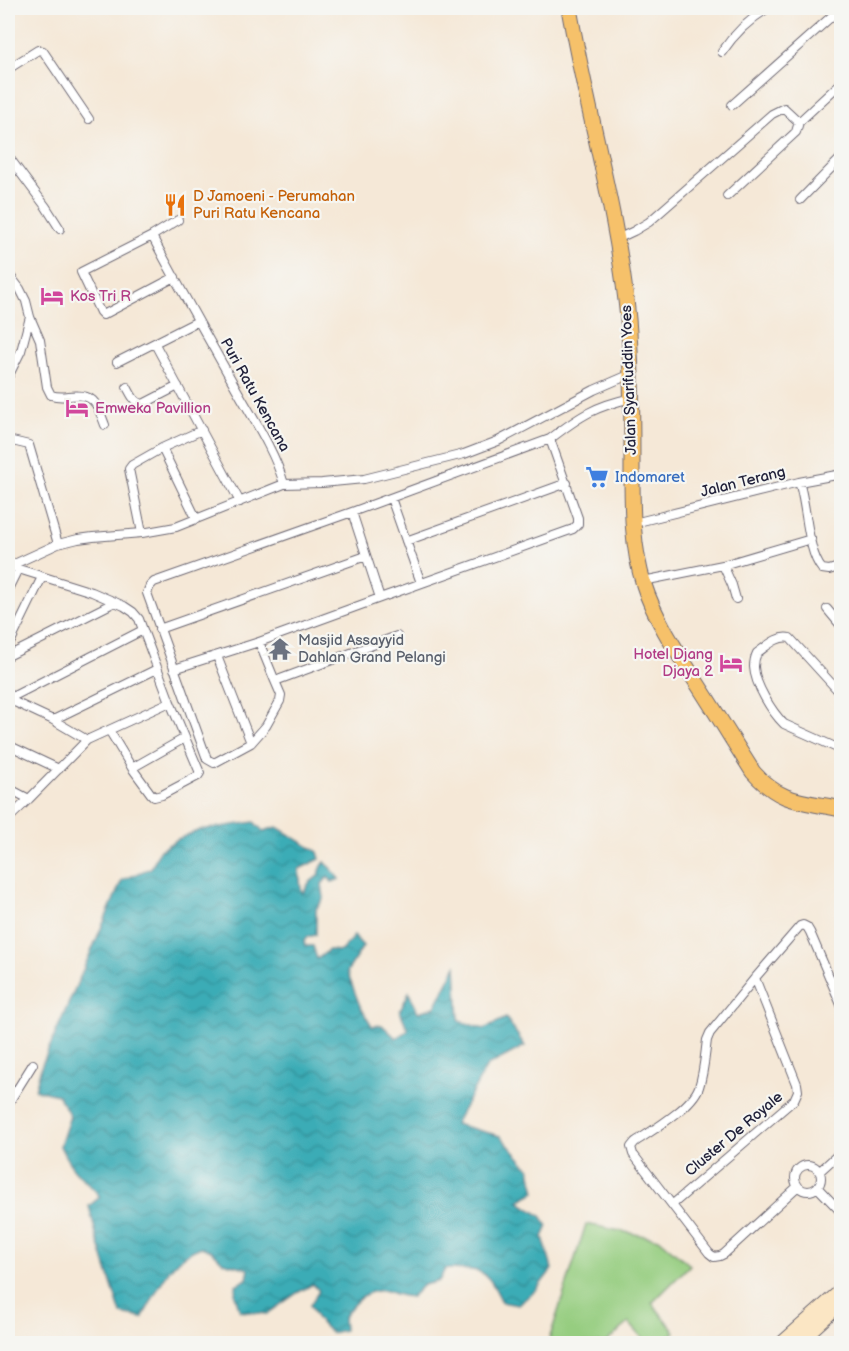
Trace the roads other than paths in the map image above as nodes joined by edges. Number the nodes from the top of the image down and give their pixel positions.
1 (569, 8) edge
2 (768, 8) edge
3 (841, 8) edge
4 (722, 52) dead end
5 (8, 69) edge
6 (842, 82) edge
7 (732, 105) dead end
8 (89, 119) dead end
9 (798, 122) junction
10 (8, 156) edge
11 (841, 158) edge
12 (727, 196) dead end
13 (800, 200) dead end
14 (178, 220) dead end
15 (60, 229) dead end
16 (152, 236) junction
17 (617, 239) junction
18 (8, 273) edge
19 (175, 277) junction
20 (30, 316) junction
21 (198, 321) junction
22 (155, 344) junction
23 (117, 362) dead end
24 (631, 374) junction
25 (8, 377) edge
26 (178, 386) junction
27 (127, 387) dead end
28 (632, 398) junction
29 (105, 425) dead end
30 (202, 430) junction
31 (550, 439) junction
32 (9, 444) edge
33 (162, 448) junction
34 (842, 474) edge
35 (799, 482) junction
36 (567, 483) junction
37 (284, 484) junction
38 (391, 498) junction
39 (240, 502) junction
40 (352, 512) junction
41 (196, 518) junction
42 (634, 523) junction
43 (142, 533) junction
44 (811, 539) junction
45 (406, 542) junction
46 (58, 544) junction
47 (366, 556) junction
48 (723, 565) junction
49 (842, 566) edge
50 (12, 567) edge
51 (42, 577) junction
52 (643, 581) junction
53 (420, 583) junction
54 (8, 589) edge
55 (380, 598) junction
56 (736, 599) dead end
57 (115, 602) junction
58 (827, 609) dead end
59 (842, 627) edge
60 (159, 629) junction
61 (143, 630) junction
62 (397, 636) dead end
63 (259, 642) junction
64 (8, 647) edge
65 (8, 656) edge
66 (217, 656) junction
67 (157, 669) junction
68 (174, 669) junction
69 (275, 681) junction
70 (842, 695) edge
71 (8, 699) edge
72 (170, 702) junction
73 (52, 720) junction
74 (109, 730) junction
75 (185, 738) junction
76 (87, 740) junction
77 (251, 743) junction
78 (8, 745) edge
79 (835, 747) dead end
80 (59, 768) junction
81 (132, 768) junction
82 (8, 788) edge
83 (29, 799) junction
84 (842, 808) edge
85 (8, 819) edge
86 (755, 978) junction
87 (842, 1007) edge
88 (33, 1064) dead end
89 (8, 1104) edge
90 (842, 1151) edge
91 (820, 1172) junction
92 (798, 1187) junction
93 (818, 1188) junction
94 (673, 1204) junction
95 (842, 1213) edge
96 (842, 1289) edge
97 (842, 1304) edge
98 (814, 1321) junction
99 (780, 1344) edge
100 (797, 1344) edge

1 - 17 highway, Jalan Syarifuddin Yoes
2 - 4 street
3 - 7 street
5 - 8 street
6 - 9 street
9 - 12 street
9 - 17 street
10 - 15 street
11 - 13 street
14 - 16 street
16 - 19 street, Puri Ratu Kencana
16 - 19 street
17 - 24 highway, Jalan Syarifuddin Yoes
18 - 20 street
19 - 21 street, Puri Ratu Kencana
20 - 25 street
20 - 29 street
21 - 22 street
21 - 37 street, Puri Ratu Kencana
22 - 23 street
22 - 26 street
24 - 28 highway, Jalan Syarifuddin Yoes
24 - 37 street
26 - 27 street
26 - 30 street
28 - 31 street
28 - 42 highway, Jalan Syarifuddin Yoes
30 - 33 street
30 - 39 street
31 - 36 street
31 - 38 street
32 - 46 street
33 - 41 street
33 - 43 street
34 - 35 street
35 - 42 street, Jalan Terang
35 - 44 street, Jalan Terang
36 - 45 street
36 - 53 street
37 - 39 street
38 - 40 street
38 - 45 street
39 - 41 street
40 - 47 street
40 - 60 street
41 - 43 street
42 - 52 highway, Jalan Syarifuddin Yoes
43 - 46 street
44 - 48 street
44 - 49 street, Jalan Terang
45 - 53 street
46 - 50 street
47 - 55 street
47 - 60 street
48 - 52 street
48 - 56 street
50 - 51 street
50 - 54 street
51 - 57 street
51 - 64 street
52 - 84 highway, Jalan Syarifuddin Yoes
53 - 55 street
55 - 63 street
57 - 61 street
57 - 65 street
58 - 59 street
60 - 68 street
61 - 67 street
61 - 71 street
62 - 69 street
63 - 66 street
63 - 69 street
66 - 68 street
66 - 77 street
67 - 72 street
67 - 73 street
68 - 77 street
69 - 77 street
70 - 79 street
71 - 73 street
72 - 74 street
72 - 75 street
73 - 76 street
74 - 76 street
74 - 81 street
75 - 81 street
75 - 81 street
76 - 80 street
78 - 80 street
80 - 83 street
82 - 83 street
83 - 85 street
86 - 87 street
86 - 94 street
86 - 94 street, Cluster De Royale
88 - 89 street
90 - 91 street
91 - 92 street
91 - 93 street
92 - 93 street
92 - 94 street
93 - 95 street
96 - 98 street
97 - 98 street
98 - 99 street
98 - 100 street

